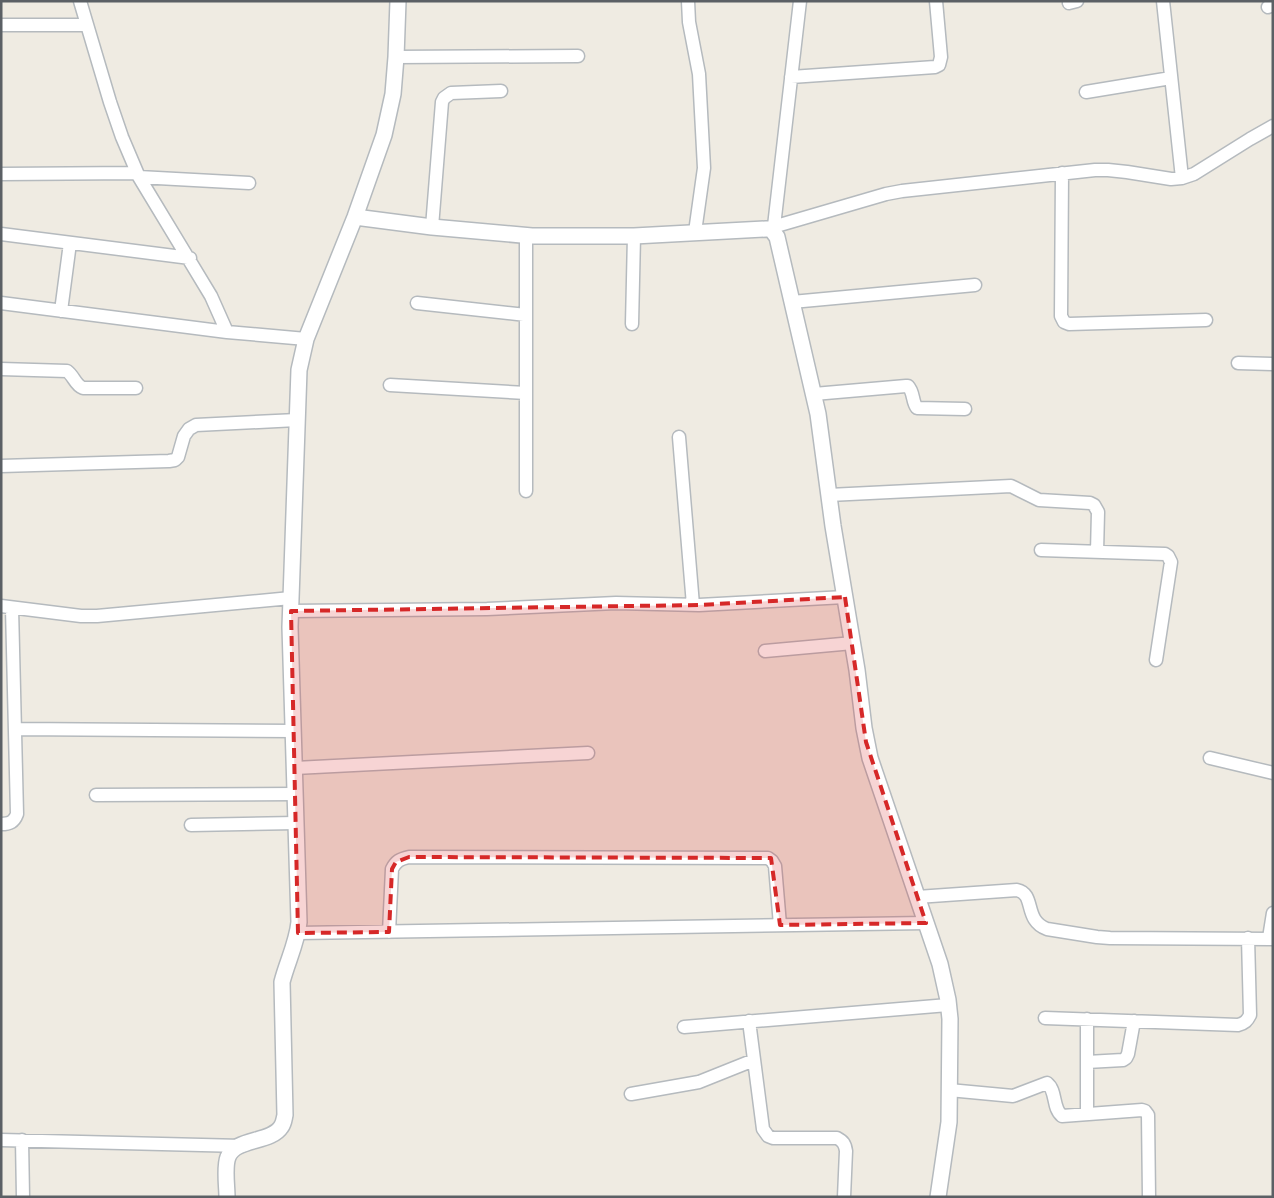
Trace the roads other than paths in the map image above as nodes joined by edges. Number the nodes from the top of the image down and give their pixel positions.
1 (80, 1) edge
2 (398, 1) edge
3 (688, 1) edge
4 (800, 1) edge
5 (936, 1) edge
6 (1163, 1) edge
7 (1, 25) edge
8 (87, 25) junction
9 (578, 56) dead end
10 (396, 57) junction
11 (791, 77) junction
12 (1171, 78) junction
13 (501, 91) dead end
14 (1086, 92) dead end
15 (1273, 126) edge
16 (1062, 173) junction
17 (1, 174) edge
18 (138, 175) junction
19 (1182, 178) junction
20 (249, 183) dead end
21 (355, 217) junction
22 (432, 227) junction
23 (770, 227) junction
24 (695, 232) junction
25 (1, 234) edge
26 (526, 235) junction
27 (634, 236) junction
28 (70, 243) junction
29 (190, 258) junction
30 (975, 286) dead end
31 (792, 302) junction
32 (1, 303) edge
33 (417, 303) dead end
34 (61, 311) junction
35 (526, 314) junction
36 (1206, 320) dead end
37 (632, 324) dead end
38 (227, 332) junction
39 (306, 339) junction
40 (1238, 363) dead end
41 (1273, 364) edge
42 (1, 369) edge
43 (390, 385) dead end
44 (136, 388) dead end
45 (526, 393) junction
46 (814, 394) junction
47 (965, 409) dead end
48 (298, 420) junction
49 (679, 437) dead end
50 (1, 466) edge
51 (526, 491) dead end
52 (829, 495) junction
53 (1041, 550) dead end
54 (1097, 552) junction
55 (845, 597) junction
56 (291, 604) junction
57 (692, 605) junction
58 (7, 607) edge
59 (853, 643) junction
60 (765, 651) dead end
61 (1156, 660) dead end
62 (8, 670) edge
63 (15, 729) junction
64 (294, 731) junction
65 (588, 753) dead end
66 (1210, 758) dead end
67 (295, 768) junction
68 (1273, 773) edge
69 (295, 794) junction
70 (96, 795) dead end
71 (296, 823) junction
72 (1, 824) edge
73 (191, 825) dead end
74 (917, 897) junction
75 (1273, 914) edge
76 (926, 923) junction
77 (780, 925) junction
78 (388, 932) junction
79 (298, 933) junction
80 (1248, 938) junction
81 (1271, 938) edge
82 (948, 1005) junction
83 (1045, 1018) dead end
84 (1087, 1019) junction
85 (1134, 1021) junction
86 (750, 1022) junction
87 (684, 1027) dead end
88 (754, 1060) junction
89 (1086, 1062) junction
90 (949, 1090) junction
91 (631, 1094) dead end
92 (1087, 1114) junction
93 (1, 1140) edge
94 (22, 1140) junction
95 (242, 1146) junction
96 (23, 1197) edge
97 (227, 1197) edge
98 (844, 1197) edge
99 (938, 1197) edge
100 (1149, 1197) edge

1 - 8 street
2 - 10 street
3 - 24 street
4 - 11 street
5 - 11 street
6 - 12 street
7 - 8 street
8 - 18 street
9 - 10 street
10 - 21 street
11 - 23 street
12 - 14 street
12 - 19 street
13 - 22 street
15 - 19 street
16 - 19 street
16 - 23 street
16 - 36 street
17 - 18 street
18 - 20 street
18 - 29 street
21 - 22 street
21 - 39 street
22 - 26 street
23 - 24 street
23 - 31 street
24 - 27 street
25 - 28 street
26 - 27 street
26 - 35 street
27 - 37 street
28 - 29 street
28 - 34 street
29 - 38 street
30 - 31 street
31 - 46 street
32 - 34 street
33 - 35 street
34 - 38 street
35 - 45 street
38 - 39 street
39 - 48 street
40 - 41 street
42 - 44 street
43 - 45 street
45 - 51 street
46 - 47 street
46 - 52 street
48 - 50 street
48 - 56 street
49 - 57 street
52 - 54 street
52 - 55 street
53 - 54 street
54 - 61 street
55 - 57 street
55 - 59 street
56 - 57 street
56 - 58 street
56 - 64 street
58 - 62 street
59 - 60 street
59 - 74 street
62 - 63 street
63 - 64 street
63 - 72 street
64 - 67 street
65 - 67 street
66 - 68 street
67 - 69 street
69 - 70 street
69 - 71 street
71 - 73 street
71 - 79 street
74 - 76 street
74 - 80 street
75 - 81 street
76 - 77 street
76 - 82 street
77 - 78 street
77 - 78 street
78 - 79 street
79 - 95 street
80 - 81 street
80 - 85 street
82 - 86 street
82 - 90 street
83 - 84 street
84 - 85 street
84 - 89 street
85 - 89 street
86 - 87 street
86 - 88 street
88 - 91 street
88 - 98 street
89 - 92 street
90 - 92 street
90 - 99 street
92 - 100 street
93 - 94 street
94 - 95 street
94 - 96 street
95 - 97 street

